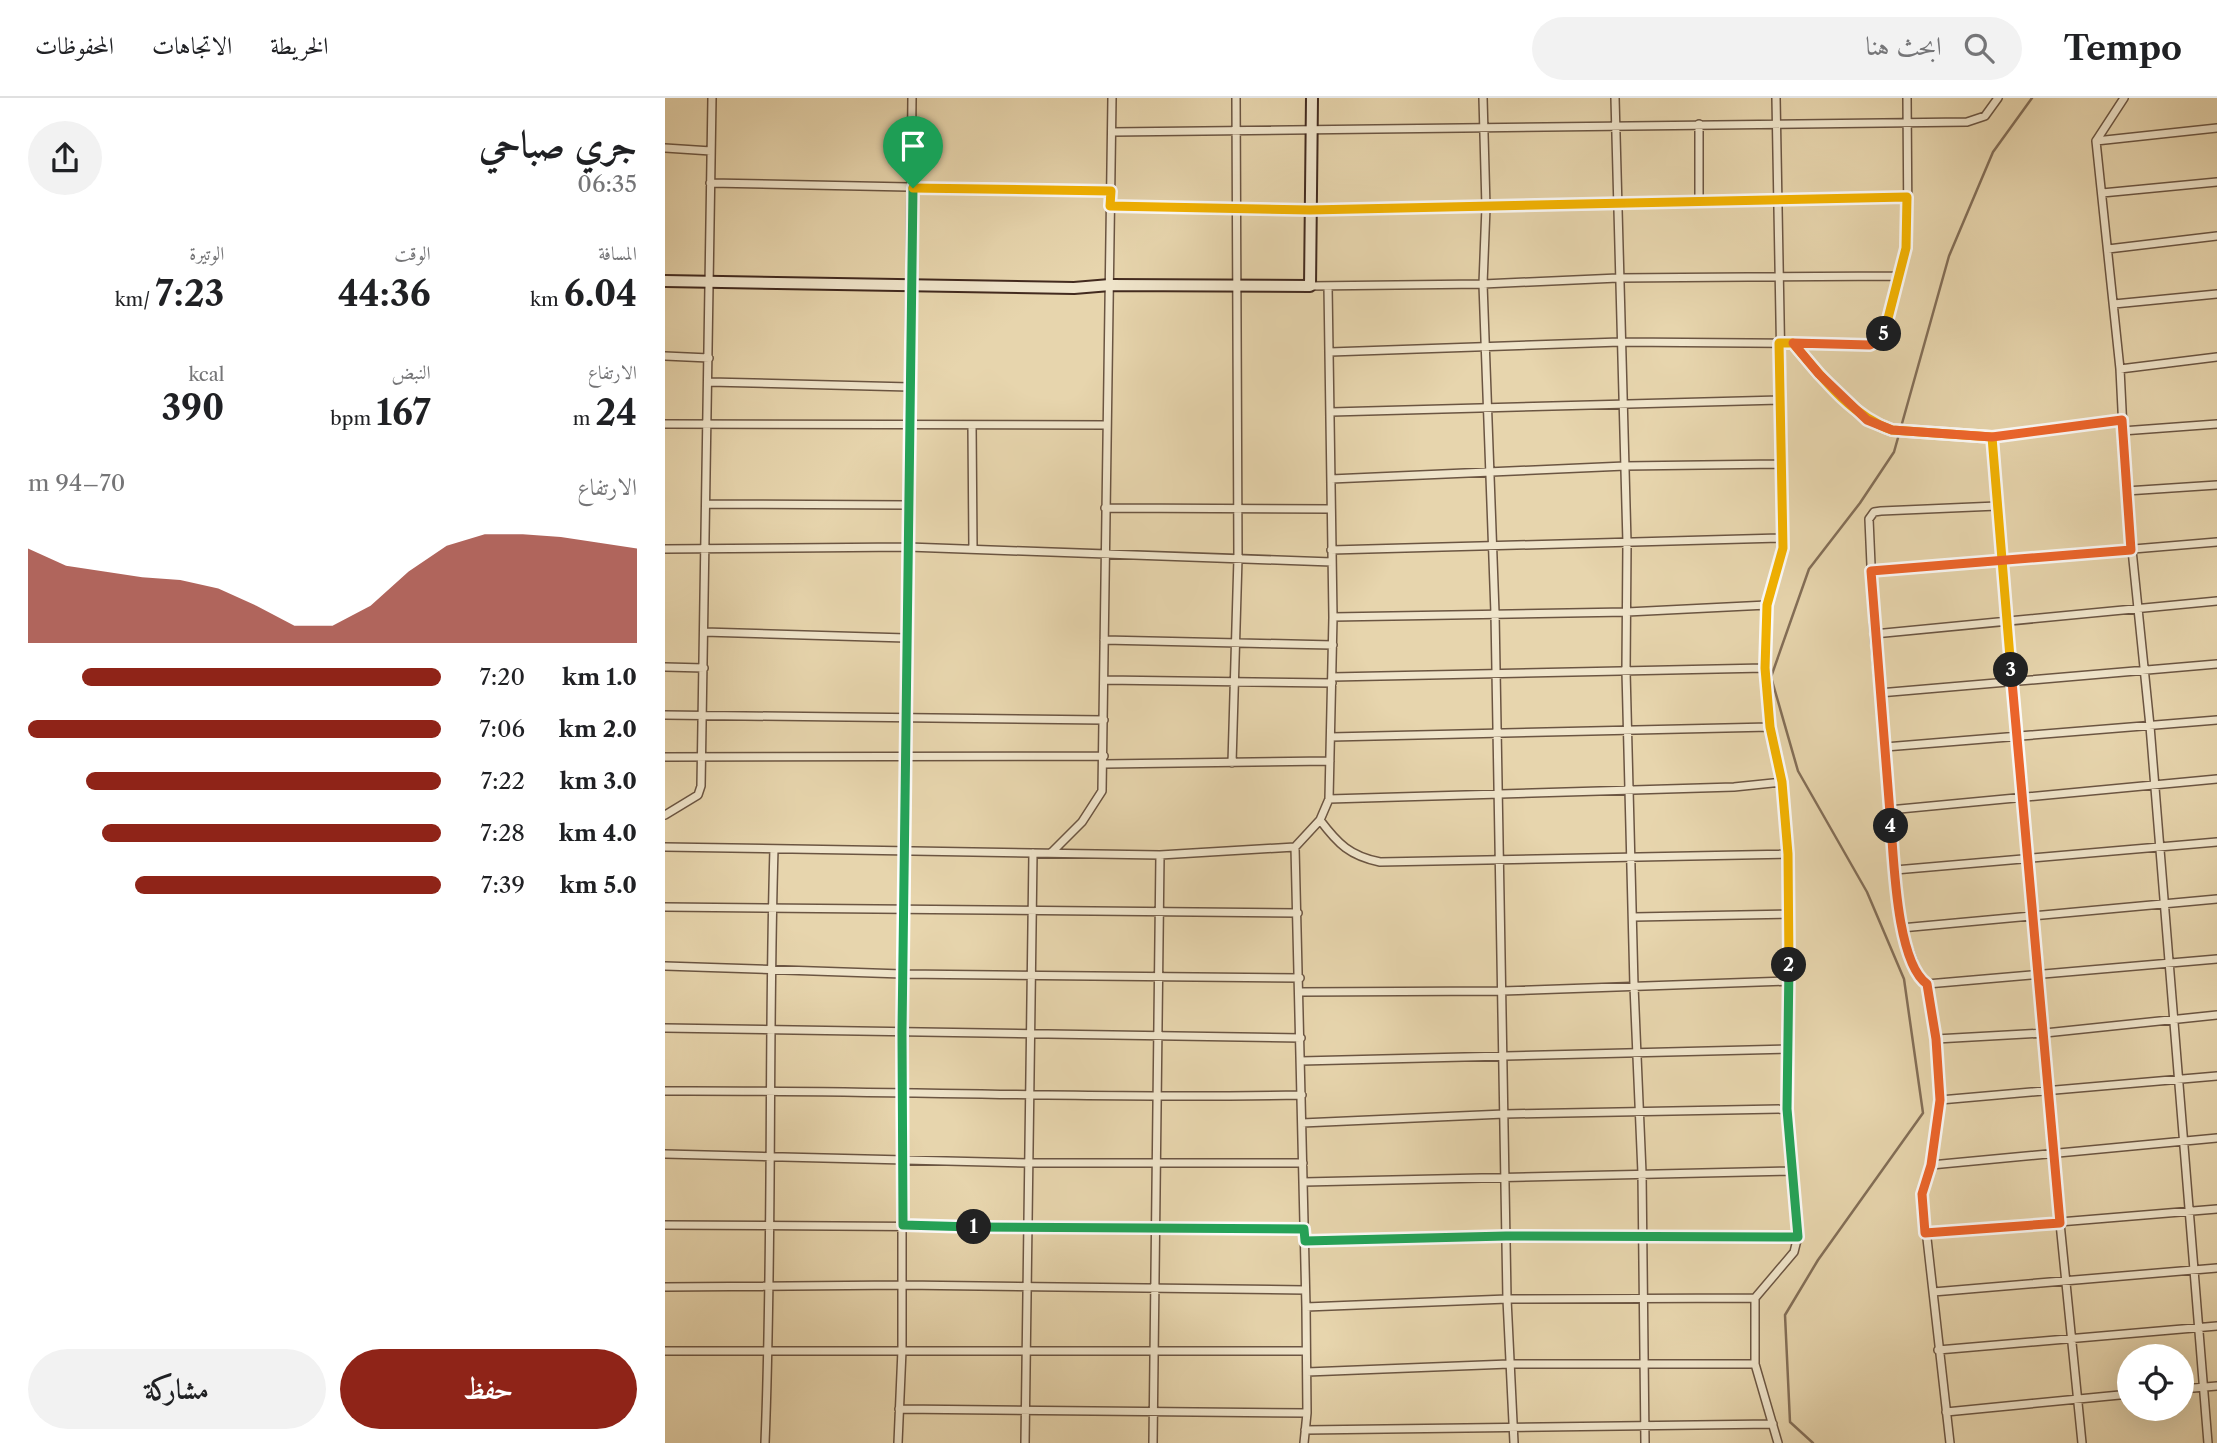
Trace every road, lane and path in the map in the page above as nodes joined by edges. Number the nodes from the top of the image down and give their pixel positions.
1 (712, 98) edge
2 (912, 98) edge
3 (1112, 98) edge
4 (1237, 98) edge
5 (1312, 98) edge
6 (1483, 98) edge
7 (1615, 98) edge
8 (1776, 98) edge
9 (1907, 98) edge
10 (1998, 98) edge
11 (2124, 98) edge
12 (1907, 120) junction
13 (1778, 122) junction
14 (1699, 124) junction
15 (1616, 125) junction
16 (1483, 128) junction
17 (2217, 128) edge
18 (1112, 132) junction
19 (1237, 132) junction
20 (1312, 132) junction
21 (2096, 141) junction
22 (665, 148) edge
23 (711, 151) junction
24 (2217, 182) edge
25 (709, 183) junction
26 (913, 188) junction
27 (1111, 191) junction
28 (2102, 193) junction
29 (1907, 197) junction
30 (1778, 199) junction
31 (1699, 201) junction
32 (1616, 203) junction
33 (1110, 206) junction
34 (1486, 207) junction
35 (1238, 210) junction
36 (1310, 210) junction
37 (2217, 236) edge
38 (2108, 249) junction
39 (1899, 276) junction
40 (1618, 278) junction
41 (1779, 278) junction
42 (665, 281) edge
43 (710, 282) junction
44 (1483, 284) junction
45 (1110, 285) junction
46 (1235, 285) junction
47 (911, 286) junction
48 (1310, 286) junction
49 (1328, 286) junction
50 (2217, 294) edge
51 (2114, 304) junction
52 (1621, 342) junction
53 (1779, 343) junction
54 (1793, 343) junction
55 (1485, 348) junction
56 (1330, 352) junction
57 (665, 356) edge
58 (2217, 357) edge
59 (709, 358) junction
60 (2120, 369) junction
61 (709, 382) junction
62 (910, 387) junction
63 (1780, 400) junction
64 (1623, 406) junction
65 (1488, 409) junction
66 (1331, 412) junction
67 (2122, 420) junction
68 (665, 424) edge
69 (2217, 424) edge
70 (708, 425) junction
71 (909, 425) junction
72 (972, 425) junction
73 (1107, 425) junction
74 (2122, 431) junction
75 (1992, 437) junction
76 (1780, 464) junction
77 (1625, 466) junction
78 (1490, 472) junction
79 (1331, 479) junction
80 (2217, 485) edge
81 (2126, 491) junction
82 (707, 504) junction
83 (908, 505) junction
84 (1997, 506) junction
85 (1238, 507) junction
86 (1105, 508) junction
87 (1331, 509) junction
88 (1784, 538) junction
89 (2217, 542) edge
90 (1627, 543) junction
91 (1493, 545) junction
92 (908, 547) junction
93 (706, 548) junction
94 (973, 548) junction
95 (665, 549) edge
96 (1331, 550) junction
97 (2131, 550) junction
98 (1104, 552) junction
99 (1238, 558) junction
100 (2002, 560) junction
101 (1332, 562) junction
102 (1871, 571) junction
103 (2217, 601) edge
104 (1767, 605) junction
105 (2139, 608) junction
106 (1627, 612) junction
107 (1495, 613) junction
108 (1333, 617) junction
109 (2007, 621) junction
110 (704, 632) junction
111 (1874, 634) junction
112 (906, 638) junction
113 (1104, 640) junction
114 (1236, 643) junction
115 (1333, 645) junction
116 (2217, 664) edge
117 (665, 667) edge
118 (704, 668) junction
119 (1765, 668) junction
120 (1626, 671) junction
121 (2145, 673) junction
122 (1496, 674) junction
123 (1104, 680) junction
124 (1332, 680) junction
125 (1236, 682) junction
126 (2012, 682) junction
127 (1879, 693) junction
128 (665, 715) edge
129 (703, 716) junction
130 (905, 718) junction
131 (1104, 720) junction
132 (2217, 720) edge
133 (2150, 726) junction
134 (1770, 727) junction
135 (1629, 730) junction
136 (1495, 734) junction
137 (1331, 737) junction
138 (2017, 738) junction
139 (1885, 747) junction
140 (665, 757) edge
141 (702, 757) junction
142 (905, 758) junction
143 (1104, 760) junction
144 (1330, 761) junction
145 (1232, 763) junction
146 (2217, 779) edge
147 (1782, 782) junction
148 (2154, 786) junction
149 (1631, 791) junction
150 (1496, 794) junction
151 (2022, 797) junction
152 (1329, 799) junction
153 (1889, 810) junction
154 (665, 814) edge
155 (1319, 820) junction
156 (2217, 842) edge
157 (665, 847) edge
158 (1295, 847) junction
159 (2158, 847) junction
160 (774, 849) junction
161 (904, 851) junction
162 (1033, 853) junction
163 (1051, 853) junction
164 (1788, 854) junction
165 (1160, 855) junction
166 (1632, 858) junction
167 (2028, 859) junction
168 (1497, 860) junction
169 (1895, 870) junction
170 (2217, 899) edge
171 (2162, 904) junction
172 (665, 907) edge
173 (773, 909) junction
174 (903, 911) junction
175 (1032, 912) junction
176 (1159, 913) junction
177 (1298, 913) junction
178 (1788, 914) junction
179 (2033, 914) junction
180 (1634, 917) junction
181 (1901, 928) junction
182 (2217, 959) edge
183 (2169, 964) junction
184 (665, 966) edge
185 (769, 968) junction
186 (902, 974) junction
187 (2040, 975) junction
188 (1031, 976) junction
189 (1158, 977) junction
190 (1300, 978) junction
191 (1789, 981) junction
192 (1927, 984) junction
193 (1634, 986) junction
194 (1502, 991) junction
195 (1300, 992) junction
196 (2217, 1016) edge
197 (2175, 1020) junction
198 (665, 1028) edge
199 (770, 1028) junction
200 (902, 1032) junction
201 (2045, 1033) junction
202 (1031, 1034) junction
203 (1158, 1035) junction
204 (1301, 1038) junction
205 (1936, 1039) junction
206 (1789, 1049) junction
207 (1636, 1053) junction
208 (1503, 1056) junction
209 (1301, 1060) junction
210 (2217, 1076) edge
211 (2179, 1079) junction
212 (2048, 1090) junction
213 (665, 1091) edge
214 (771, 1091) junction
215 (902, 1092) junction
216 (1302, 1095) junction
217 (1030, 1097) junction
218 (1157, 1098) junction
219 (1940, 1100) junction
220 (1787, 1109) junction
221 (1639, 1112) junction
222 (1504, 1114) junction
223 (1302, 1123) junction
224 (2217, 1138) edge
225 (2185, 1141) junction
226 (2054, 1151) junction
227 (665, 1154) edge
228 (770, 1158) junction
229 (902, 1159) junction
230 (1030, 1163) junction
231 (1303, 1163) junction
232 (1156, 1164) junction
233 (1931, 1165) junction
234 (1791, 1171) junction
235 (1641, 1173) junction
236 (1505, 1178) junction
237 (1304, 1182) junction
238 (2217, 1209) edge
239 (2190, 1212) junction
240 (2060, 1223) junction
241 (665, 1225) edge
242 (903, 1225) junction
243 (771, 1226) junction
244 (1029, 1228) junction
245 (1304, 1229) junction
246 (1156, 1230) junction
247 (1925, 1233) junction
248 (1506, 1236) junction
249 (1798, 1237) junction
250 (1641, 1238) junction
251 (1305, 1241) junction
252 (2217, 1268) edge
253 (2193, 1270) junction
254 (2067, 1279) junction
255 (903, 1285) junction
256 (769, 1286) junction
257 (665, 1287) edge
258 (1028, 1289) junction
259 (1155, 1290) junction
260 (1305, 1290) junction
261 (1933, 1292) junction
262 (1507, 1298) junction
263 (1755, 1298) junction
264 (1643, 1299) junction
265 (1306, 1307) junction
266 (2217, 1326) edge
267 (2197, 1328) junction
268 (2073, 1339) junction
269 (902, 1350) junction
270 (1028, 1350) junction
271 (1938, 1350) junction
272 (665, 1351) edge
273 (1154, 1351) junction
274 (1306, 1351) junction
275 (768, 1352) junction
276 (1643, 1362) junction
277 (1510, 1364) junction
278 (1755, 1364) junction
279 (1307, 1372) junction
280 (2217, 1387) edge
281 (2203, 1388) junction
282 (2194, 1389) edge
283 (2117, 1395) edge
284 (2079, 1398) junction
285 (899, 1409) junction
286 (1025, 1411) junction
287 (1946, 1412) junction
288 (1153, 1413) junction
289 (1307, 1413) junction
290 (1773, 1424) junction
291 (1513, 1425) junction
292 (1644, 1425) junction
293 (1305, 1430) junction
294 (765, 1443) edge
295 (898, 1443) edge
296 (1025, 1443) edge
297 (1153, 1443) edge
298 (1304, 1443) edge
299 (1514, 1443) edge
300 (1645, 1443) edge
301 (1778, 1443) edge
302 (1950, 1443) edge
303 (2082, 1443) edge
304 (2208, 1443) edge

1 - 23 street
2 - 26 street
3 - 18 street
4 - 19 street
5 - 20 street
6 - 16 street
7 - 15 street
8 - 13 street
9 - 12 street
10 - 12 street
11 - 21 street
12 - 13 street
12 - 29 street
13 - 14 street
13 - 30 street
14 - 15 street
14 - 31 street
15 - 16 street
15 - 32 street
16 - 20 street
16 - 34 street
17 - 21 street
18 - 19 street
18 - 27 street
19 - 20 street
19 - 35 street
20 - 36 street
21 - 28 street
22 - 23 street
23 - 25 street
24 - 28 street
25 - 26 street
25 - 43 street
26 - 27 street
26 - 47 street
27 - 33 street
28 - 38 street
29 - 30 street
29 - 39 street
30 - 31 street
30 - 41 street
31 - 32 street
32 - 34 street
32 - 40 street
33 - 35 street
33 - 45 street
34 - 36 street
34 - 44 street
35 - 36 street
35 - 46 street
36 - 48 street
37 - 38 street
38 - 51 street
39 - 41 street
39 - 54 street
40 - 41 street
40 - 44 street
40 - 52 street
41 - 53 street
42 - 43 street
43 - 47 street
43 - 59 street
44 - 49 street
44 - 55 street
45 - 46 street
45 - 47 street
45 - 73 street
46 - 48 street
46 - 85 street
47 - 62 street
48 - 49 street
49 - 56 street
50 - 51 street
51 - 60 street
52 - 53 street
52 - 55 street
52 - 64 street
53 - 54 street
53 - 63 street
54 - 75 street
55 - 56 street
55 - 65 street
56 - 66 street
57 - 59 street
58 - 60 street
59 - 61 street
60 - 67 street
61 - 62 street
61 - 70 street
62 - 71 street
63 - 64 street
63 - 76 street
64 - 65 street
64 - 77 street
65 - 66 street
65 - 78 street
66 - 79 street
67 - 74 street
67 - 75 street
68 - 70 street
69 - 74 street
70 - 71 street
70 - 82 street
71 - 72 street
71 - 83 street
72 - 73 street
72 - 94 street
73 - 86 street
74 - 81 street
75 - 84 street
76 - 77 street
76 - 88 street
77 - 78 street
77 - 90 street
78 - 79 street
78 - 91 street
79 - 87 street
80 - 81 street
81 - 97 street
82 - 83 street
82 - 93 street
83 - 92 street
84 - 100 street
84 - 102 street
85 - 86 street
85 - 87 street
85 - 99 street
86 - 98 street
87 - 96 street
88 - 90 street
88 - 104 street
89 - 97 street
90 - 91 street
90 - 106 street
91 - 96 street
91 - 107 street
92 - 93 street
92 - 94 street
92 - 112 street
93 - 95 street
93 - 110 street
94 - 98 street
96 - 101 street
97 - 100 street
97 - 105 street
98 - 99 street
98 - 113 street
99 - 101 street
99 - 114 street
100 - 102 street
100 - 109 street
101 - 108 street
102 - 111 street
103 - 105 street
104 - 106 street
104 - 119 street
105 - 109 street
105 - 121 street
106 - 107 street
106 - 120 street
107 - 108 street
107 - 122 street
108 - 115 street
109 - 111 street
109 - 126 street
110 - 112 street
110 - 118 street
111 - 127 street
112 - 130 street
113 - 114 street
113 - 123 street
114 - 115 street
114 - 125 street
115 - 124 street
116 - 121 street
117 - 118 street
118 - 129 street
119 - 120 street
119 - 134 street
120 - 122 street
120 - 135 street
121 - 126 street
121 - 133 street
122 - 124 street
122 - 136 street
123 - 125 street
123 - 131 street
124 - 125 street
124 - 137 street
125 - 145 street
126 - 127 street
126 - 138 street
127 - 139 street
128 - 129 street
129 - 130 street
129 - 141 street
130 - 131 street
130 - 142 street
131 - 143 street
132 - 133 street
133 - 138 street
133 - 148 street
134 - 135 street
134 - 147 street
135 - 136 street
135 - 149 street
136 - 137 street
136 - 150 street
137 - 144 street
138 - 139 street
138 - 151 street
139 - 153 street
140 - 141 street
141 - 142 street
141 - 154 street
142 - 143 street
142 - 161 street
143 - 145 street
143 - 163 street
144 - 145 street
144 - 152 street
146 - 148 street
147 - 149 street
147 - 164 street
148 - 151 street
148 - 159 street
149 - 150 street
149 - 166 street
150 - 152 street
150 - 168 street
151 - 153 street
151 - 167 street
152 - 155 street
153 - 169 street
155 - 158 street
155 - 168 street
156 - 159 street
157 - 160 street
158 - 165 street
158 - 177 street
159 - 167 street
159 - 171 street
160 - 161 street
160 - 173 street
161 - 162 street
161 - 174 street
162 - 163 street
162 - 175 street
163 - 165 street
164 - 166 street
164 - 178 street
165 - 176 street
166 - 168 street
166 - 180 street
167 - 169 street
167 - 179 street
168 - 194 street
169 - 181 street
170 - 171 street
171 - 179 street
171 - 183 street
172 - 173 street
173 - 174 street
173 - 185 street
174 - 175 street
174 - 186 street
175 - 176 street
175 - 188 street
176 - 177 street
176 - 189 street
177 - 190 street
178 - 180 street
178 - 191 street
179 - 181 street
179 - 187 street
180 - 193 street
181 - 192 street
182 - 183 street
183 - 187 street
183 - 197 street
184 - 185 street
185 - 186 street
185 - 199 street
186 - 188 street
186 - 200 street
187 - 192 street
187 - 201 street
188 - 189 street
188 - 202 street
189 - 190 street
189 - 203 street
190 - 195 street
191 - 193 street
191 - 206 street
192 - 205 street
193 - 194 street
193 - 207 street
194 - 195 street
194 - 208 street
195 - 204 street
196 - 197 street
197 - 201 street
197 - 211 street
198 - 199 street
199 - 200 street
199 - 214 street
200 - 202 street
200 - 215 street
201 - 205 street
201 - 212 street
202 - 203 street
202 - 217 street
203 - 204 street
203 - 218 street
204 - 209 street
205 - 219 street
206 - 207 street
206 - 220 street
207 - 208 street
207 - 221 street
208 - 209 street
208 - 222 street
209 - 216 street
210 - 211 street
211 - 212 street
211 - 225 street
212 - 219 street
212 - 226 street
213 - 214 street
214 - 215 street
214 - 228 street
215 - 217 street
215 - 229 street
216 - 218 street
216 - 223 street
217 - 218 street
217 - 230 street
218 - 232 street
219 - 233 street
220 - 221 street
220 - 234 street
221 - 222 street
221 - 235 street
222 - 223 street
222 - 236 street
223 - 231 street
224 - 225 street
225 - 226 street
225 - 239 street
226 - 233 street
226 - 240 street
227 - 228 street
228 - 229 street
228 - 243 street
229 - 230 street
229 - 242 street
230 - 232 street
230 - 244 street
231 - 232 street
231 - 237 street
232 - 246 street
233 - 247 street
234 - 235 street
234 - 249 street
235 - 236 street
235 - 250 street
236 - 237 street
236 - 248 street
237 - 245 street
238 - 239 street
239 - 240 street
239 - 253 street
240 - 247 street
240 - 254 street
241 - 243 street
242 - 243 street
242 - 244 street
242 - 255 street
243 - 256 street
244 - 246 street
244 - 258 street
245 - 246 street
245 - 251 street
246 - 259 street
247 - 261 street
248 - 250 street
248 - 251 street
248 - 262 street
249 - 250 street
249 - 263 street
250 - 264 street
251 - 260 street
252 - 253 street
253 - 254 street
253 - 267 street
254 - 261 street
254 - 268 street
255 - 256 street
255 - 258 street
255 - 269 street
256 - 257 street
256 - 275 street
258 - 259 street
258 - 270 street
259 - 260 street
259 - 273 street
260 - 265 street
261 - 271 street
262 - 264 street
262 - 265 street
262 - 277 street
263 - 264 street
263 - 278 street
264 - 276 street
265 - 274 street
266 - 267 street
267 - 268 street
267 - 281 street
268 - 271 street
268 - 284 street
269 - 270 street
269 - 275 street
269 - 285 street
270 - 273 street
270 - 286 street
271 - 287 street
272 - 275 street
273 - 274 street
273 - 288 street
274 - 279 street
275 - 294 street
276 - 277 street
276 - 278 street
276 - 292 street
277 - 279 street
277 - 291 street
278 - 290 street
279 - 289 street
280 - 281 street
281 - 282 street
281 - 304 street
283 - 284 street
284 - 287 street
284 - 303 street
285 - 286 street
285 - 295 street
286 - 288 street
286 - 296 street
287 - 302 street
288 - 289 street
288 - 297 street
289 - 293 street
290 - 292 street
290 - 301 street
291 - 292 street
291 - 293 street
291 - 299 street
292 - 300 street
293 - 298 street

